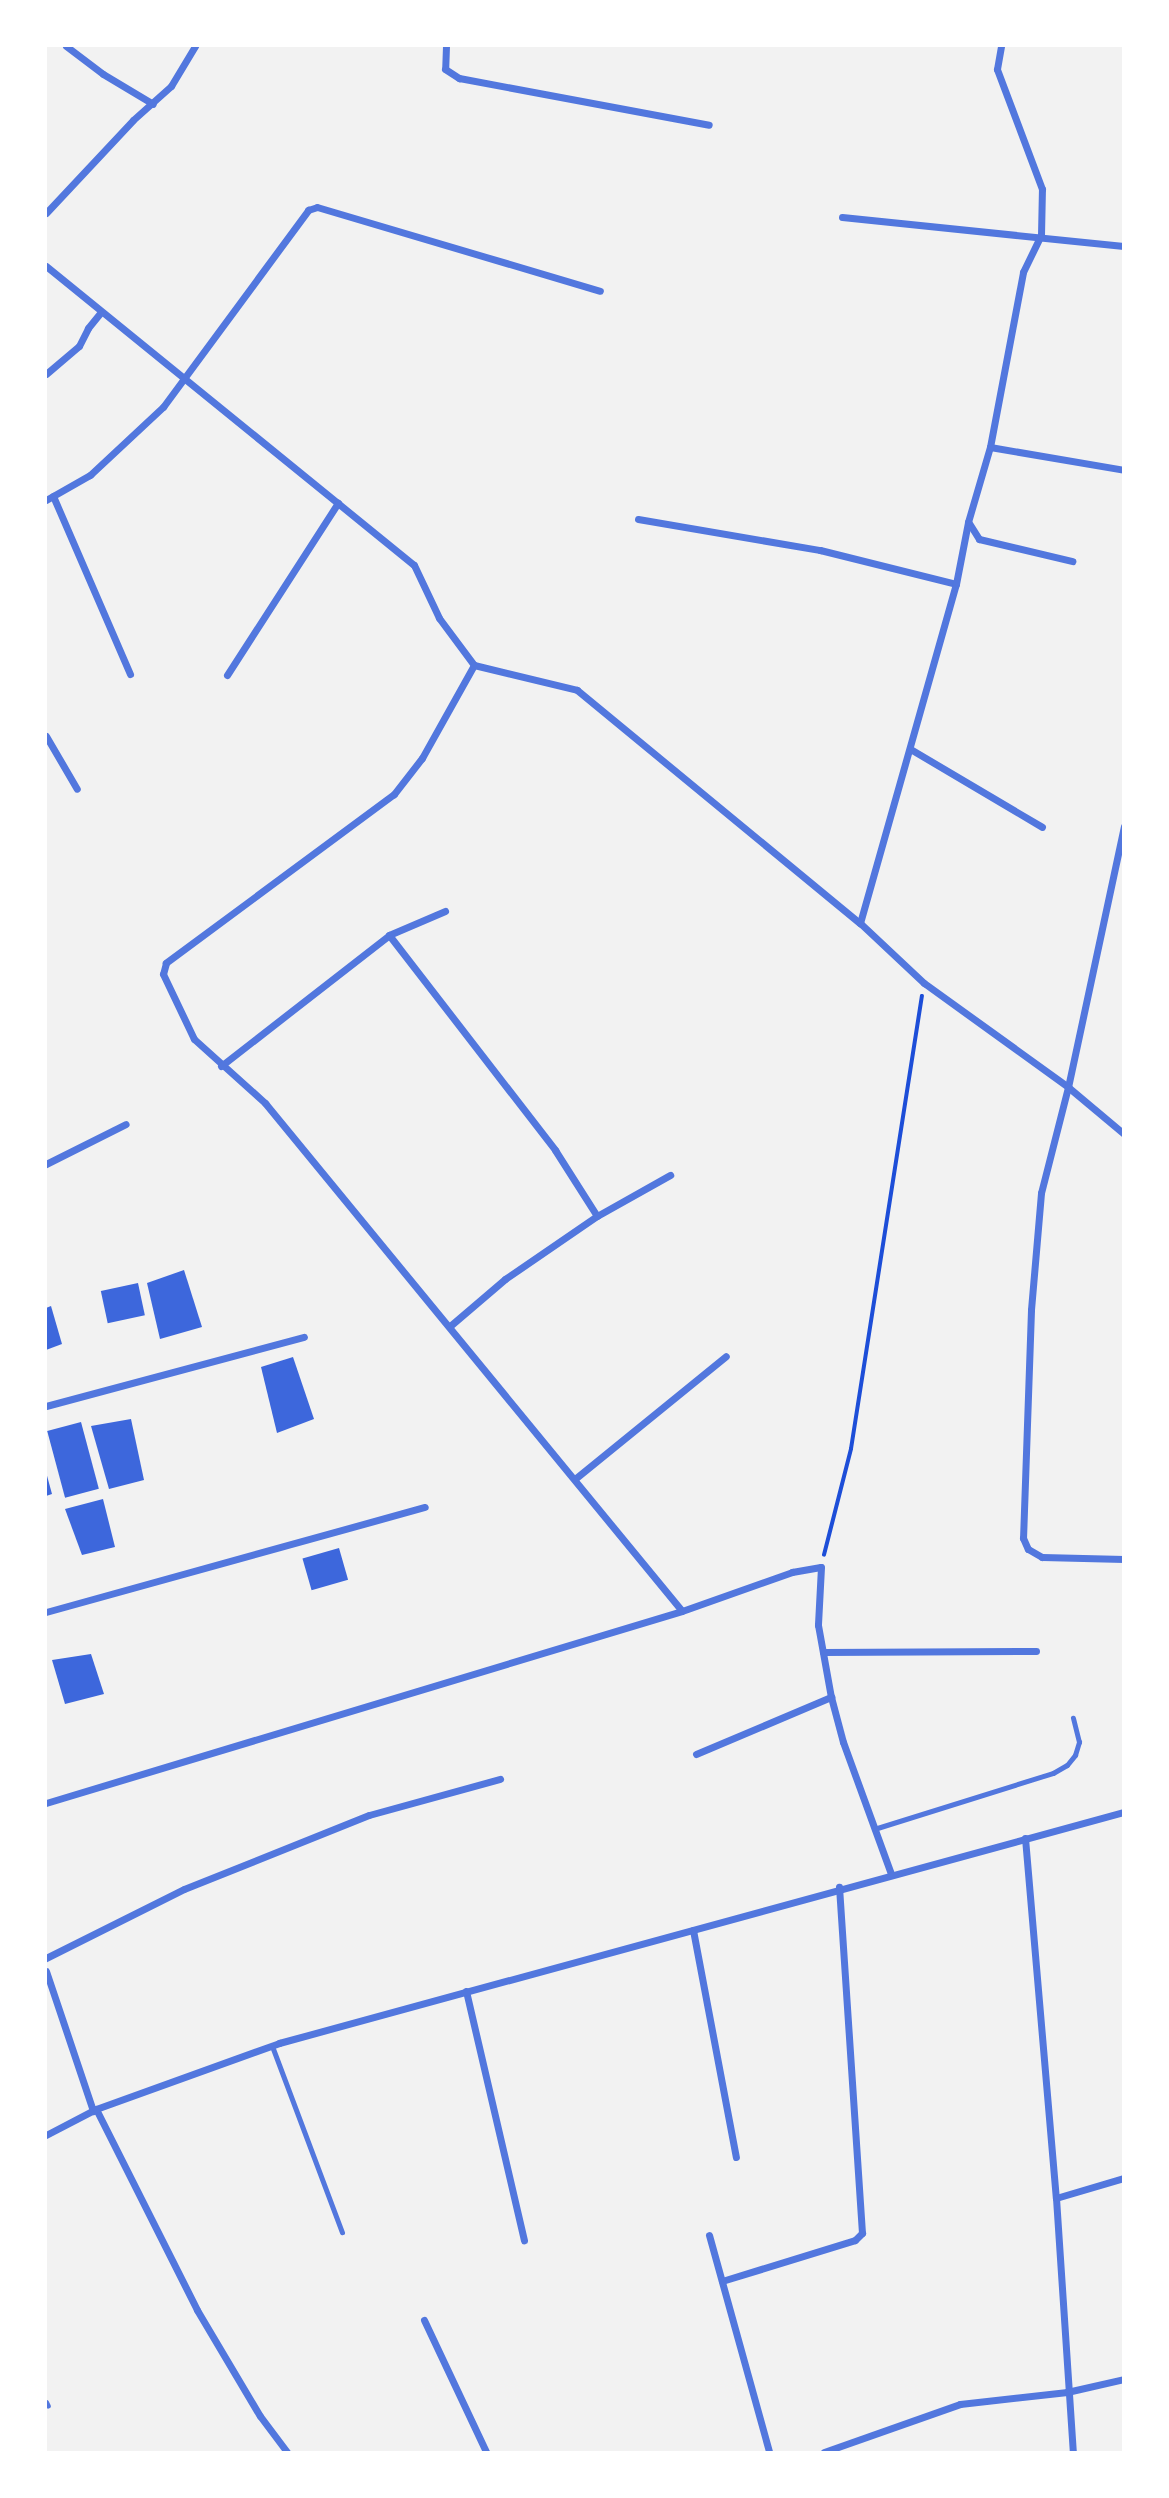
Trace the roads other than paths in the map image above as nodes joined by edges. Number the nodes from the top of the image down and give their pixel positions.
1 (66, 46) edge
2 (195, 46) edge
3 (446, 46) edge
4 (1001, 46) edge
5 (153, 103) junction
6 (709, 125) dead end
7 (46, 213) edge
8 (842, 217) dead end
9 (1041, 235) junction
10 (1124, 246) edge
11 (46, 266) edge
12 (600, 291) dead end
13 (100, 313) junction
14 (46, 374) edge
15 (186, 378) junction
16 (990, 447) junction
17 (1124, 470) edge
18 (49, 498) edge
19 (338, 503) junction
20 (638, 519) dead end
21 (968, 522) junction
22 (1072, 561) dead end
23 (956, 584) junction
24 (474, 665) junction
25 (130, 674) dead end
26 (227, 675) dead end
27 (46, 736) edge
28 (912, 750) junction
29 (77, 789) dead end
30 (1124, 826) edge
31 (1042, 827) dead end
32 (445, 911) dead end
33 (860, 923) junction
34 (390, 934) junction
35 (220, 1066) junction
36 (1068, 1087) junction
37 (126, 1124) dead end
38 (1124, 1134) edge
39 (46, 1164) edge
40 (670, 1175) dead end
41 (597, 1216) junction
42 (450, 1326) junction
43 (304, 1337) dead end
44 (726, 1356) dead end
45 (46, 1406) edge
46 (576, 1478) junction
47 (425, 1507) dead end
48 (1124, 1559) edge
49 (682, 1611) junction
50 (46, 1612) edge
51 (823, 1651) junction
52 (1036, 1651) dead end
53 (831, 1697) junction
54 (1073, 1718) dead end
55 (696, 1754) dead end
56 (500, 1779) dead end
57 (46, 1803) edge
58 (1124, 1812) edge
59 (874, 1829) junction
60 (1024, 1838) junction
61 (891, 1874) junction
62 (839, 1887) junction
63 (693, 1930) junction
64 (46, 1958) edge
65 (46, 1971) edge
66 (466, 1992) junction
67 (272, 2046) junction
68 (95, 2110) junction
69 (46, 2135) edge
70 (736, 2157) dead end
71 (1124, 2179) edge
72 (1056, 2198) junction
73 (342, 2232) dead end
74 (709, 2235) dead end
75 (524, 2240) dead end
76 (722, 2281) junction
77 (424, 2320) dead end
78 (1124, 2379) edge
79 (1067, 2392) junction
80 (287, 2452) edge
81 (486, 2452) edge
82 (769, 2452) edge
83 (824, 2452) edge
84 (1073, 2452) edge

1 - 5 street
2 - 5 street
3 - 6 street
4 - 9 street
5 - 7 street
8 - 9 street
9 - 10 street
9 - 16 street
11 - 13 street
12 - 15 street
13 - 14 street
13 - 15 street
15 - 18 street
15 - 19 street
16 - 17 street
16 - 21 street
18 - 25 street
19 - 24 street
19 - 26 street
20 - 23 street
21 - 22 street
21 - 23 street
23 - 28 street
24 - 33 street
24 - 35 street
27 - 29 street
28 - 31 street
28 - 33 street
30 - 36 street
32 - 34 street
33 - 36 street
34 - 35 street
34 - 41 street
35 - 42 street
36 - 38 street
36 - 48 street
37 - 39 street
40 - 41 street
41 - 42 street
42 - 46 street
43 - 45 street
44 - 46 street
46 - 49 street
47 - 50 street
49 - 51 street
49 - 57 street
51 - 52 street
51 - 53 street
53 - 55 street
53 - 59 street
54 - 59 lane
56 - 64 street
58 - 60 street
59 - 61 street
60 - 61 street
60 - 72 street
61 - 62 street
62 - 63 street
62 - 76 street
63 - 66 street
63 - 70 street
65 - 68 street
66 - 67 street
66 - 75 street
67 - 68 street
67 - 73 lane
68 - 69 street
68 - 80 street
71 - 72 street
72 - 79 street
74 - 76 street
76 - 82 street
77 - 81 street
78 - 79 street
79 - 83 street
79 - 84 street

